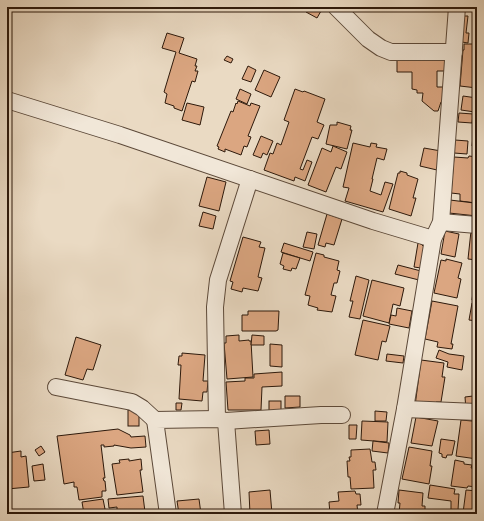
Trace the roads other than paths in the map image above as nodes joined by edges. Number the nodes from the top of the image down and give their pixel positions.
1 (336, 7) edge
2 (457, 7) edge
3 (454, 52) junction
4 (7, 100) edge
5 (250, 179) junction
6 (441, 222) junction
7 (477, 224) edge
8 (433, 239) junction
9 (56, 387) dead end
10 (405, 409) junction
11 (477, 412) edge
12 (342, 415) dead end
13 (155, 420) junction
14 (221, 420) junction
15 (168, 514) edge
16 (233, 514) edge
17 (385, 514) edge

1 - 3 street
2 - 3 street
3 - 6 street
4 - 5 street
5 - 8 street
5 - 14 street
6 - 7 street
6 - 8 street
8 - 10 street
9 - 13 street
10 - 11 street
10 - 17 street
12 - 14 street
13 - 14 street
13 - 15 street
14 - 16 street

